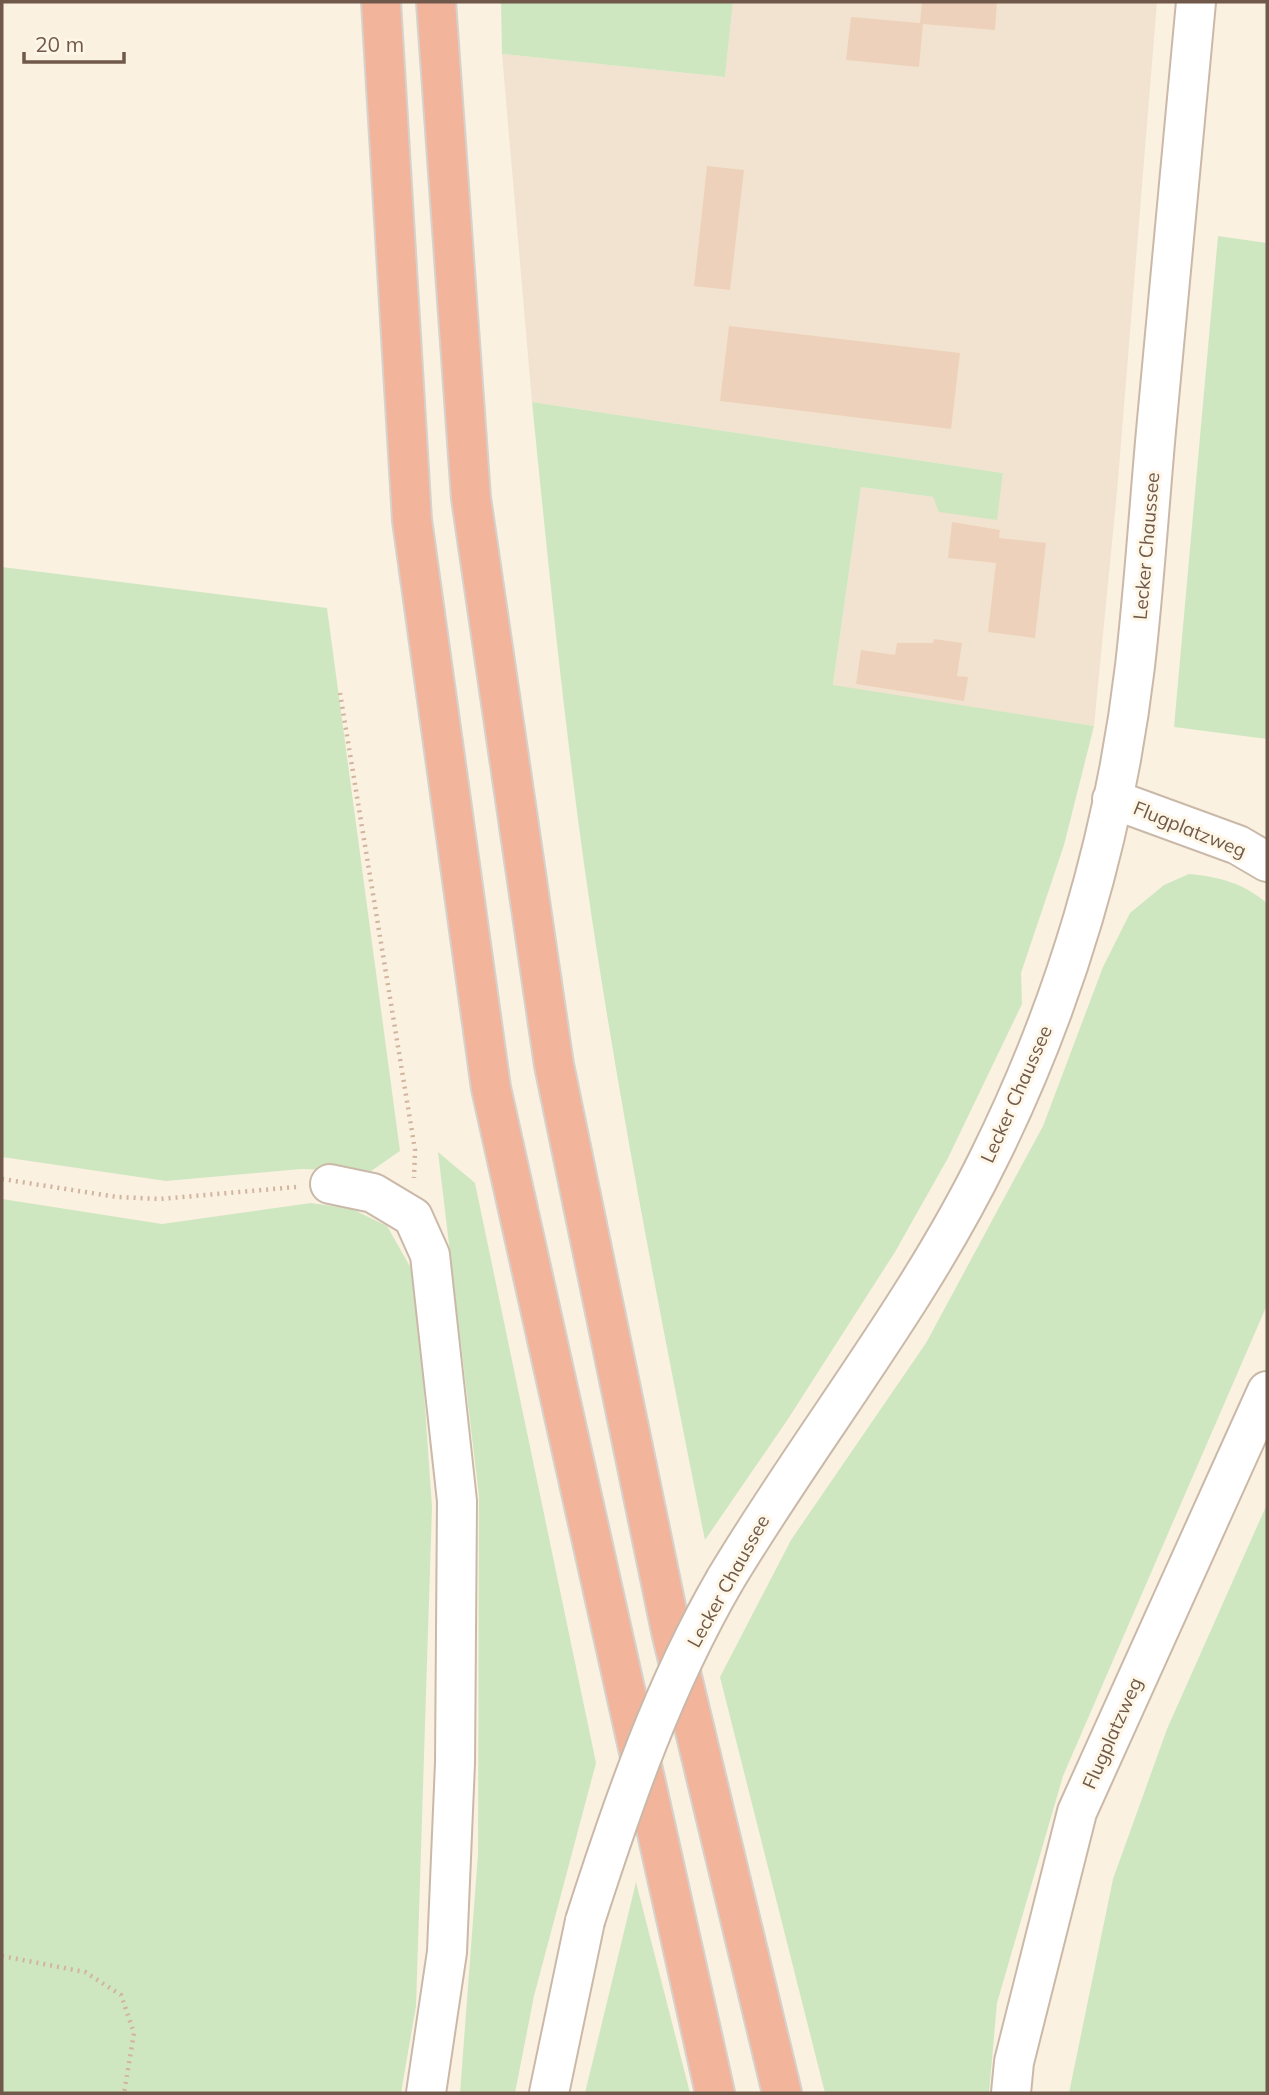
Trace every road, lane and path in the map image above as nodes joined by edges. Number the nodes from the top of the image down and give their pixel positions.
1 (381, 2) edge
2 (436, 2) edge
3 (1195, 2) edge
4 (341, 693) dead end
5 (1112, 799) junction
6 (1267, 862) edge
7 (2, 1179) edge
8 (330, 1184) joint
9 (413, 1217) junction
10 (1267, 1391) edge
11 (2, 1956) edge
12 (124, 2093) edge
13 (426, 2093) edge
14 (549, 2093) edge
15 (715, 2093) edge
16 (782, 2093) edge
17 (1012, 2093) edge

1 - 15 highway
2 - 16 highway
3 - 5 street, Lecker Chaussee
4 - 9 path
5 - 6 street, Flugplatzweg
5 - 14 street, Lecker Chaussee, bridge
7 - 8 path
8 - 9 street
9 - 13 street
10 - 17 street, Flugplatzweg
11 - 12 path

